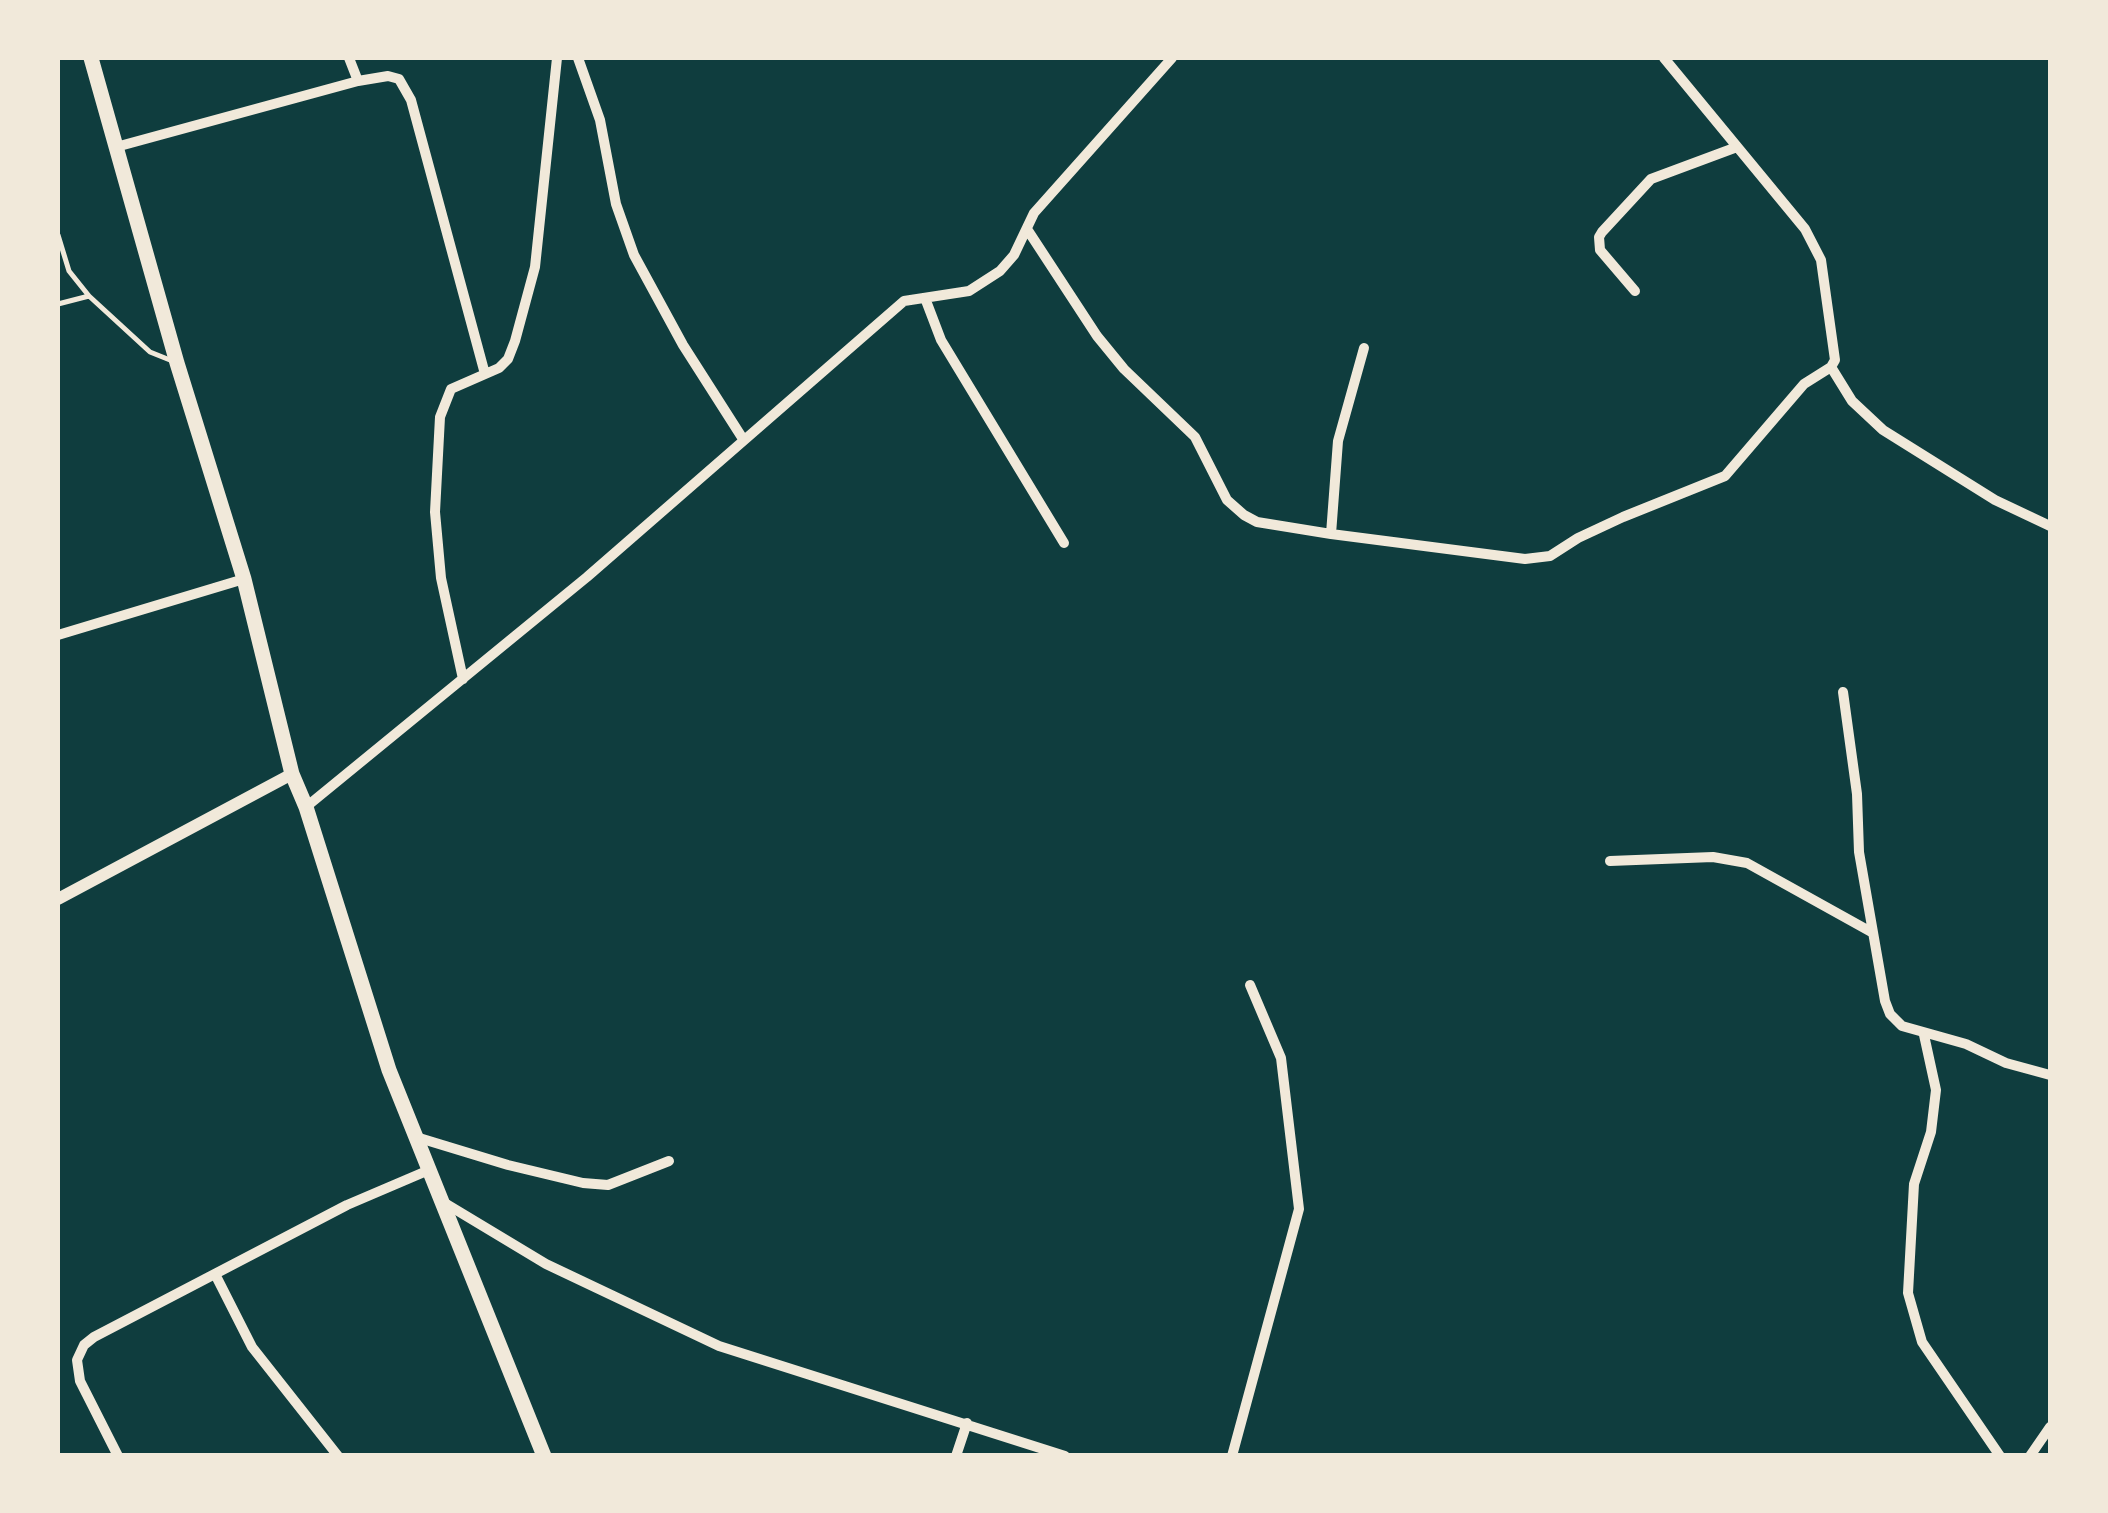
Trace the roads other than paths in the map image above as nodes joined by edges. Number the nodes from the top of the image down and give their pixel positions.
1 (91, 58) edge
2 (349, 58) edge
3 (557, 58) edge
4 (578, 58) edge
5 (1172, 58) edge
6 (1664, 58) edge
7 (358, 81) junction
8 (116, 147) junction
9 (1737, 147) junction
10 (1027, 229) junction
11 (58, 235) edge
12 (1636, 291) dead end
13 (89, 296) junction
14 (925, 298) junction
15 (58, 304) edge
16 (1364, 348) dead end
17 (178, 363) junction
18 (1831, 368) junction
19 (486, 374) junction
20 (744, 439) junction
21 (2050, 526) edge
22 (1331, 534) junction
23 (1064, 542) dead end
24 (244, 579) junction
25 (58, 635) edge
26 (462, 679) junction
27 (1843, 692) dead end
28 (292, 774) junction
29 (306, 807) junction
30 (1610, 860) dead end
31 (58, 898) edge
32 (1872, 933) junction
33 (1250, 985) dead end
34 (1924, 1035) junction
35 (2050, 1076) edge
36 (415, 1136) junction
37 (670, 1161) dead end
38 (429, 1170) junction
39 (439, 1200) junction
40 (215, 1274) junction
41 (967, 1423) junction
42 (2050, 1427) edge
43 (118, 1456) edge
44 (338, 1456) edge
45 (544, 1456) edge
46 (956, 1456) edge
47 (1065, 1456) edge
48 (1232, 1456) edge
49 (2000, 1456) edge
50 (2030, 1456) edge

1 - 8 main road
2 - 7 street
3 - 19 street
4 - 20 street
5 - 10 street
6 - 9 street
7 - 8 street
7 - 19 street
8 - 17 main road
9 - 12 street
9 - 18 street
10 - 14 street
10 - 22 street
11 - 13 lane
13 - 15 lane
13 - 17 lane
14 - 20 street
14 - 23 street
16 - 22 street
17 - 24 main road
18 - 21 street
18 - 22 street
19 - 26 street
20 - 26 street
24 - 25 street
24 - 28 main road
26 - 29 street
27 - 32 street
28 - 29 main road
28 - 31 street
29 - 36 main road
30 - 32 street
32 - 34 street
33 - 48 street
34 - 35 street
34 - 49 street
36 - 37 street
36 - 38 main road
38 - 39 main road
38 - 40 street
39 - 41 street
39 - 45 main road
40 - 43 street
40 - 44 street
41 - 46 street
41 - 47 street
42 - 50 street

